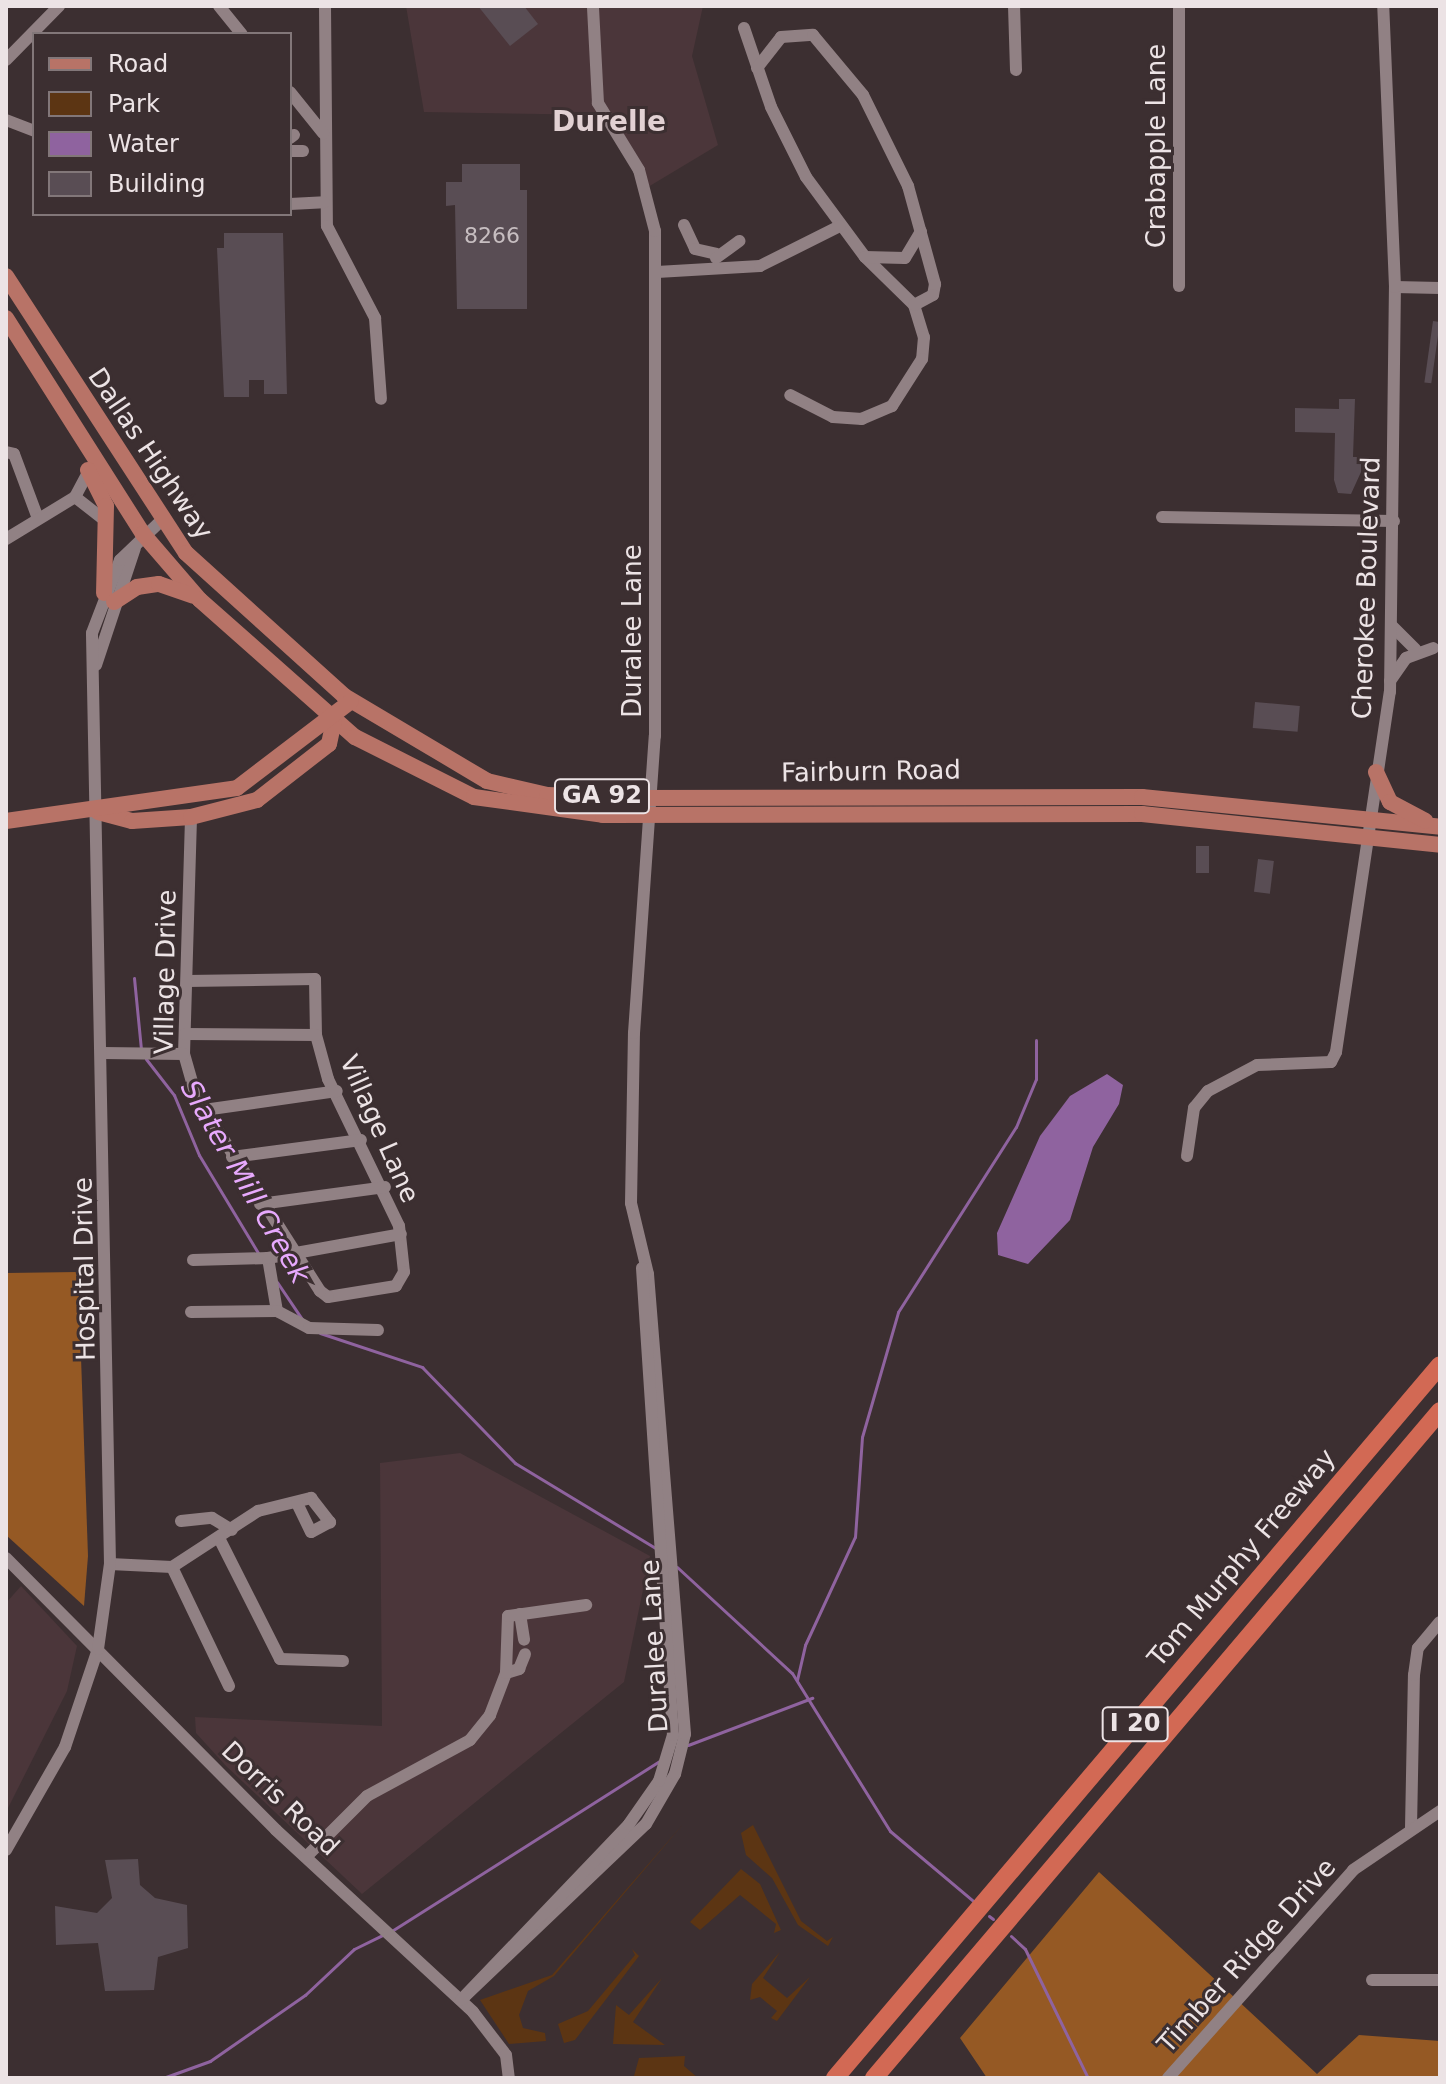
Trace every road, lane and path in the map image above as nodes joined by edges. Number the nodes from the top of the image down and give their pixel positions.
1 (59, 6) edge
2 (219, 6) edge
3 (325, 6) edge
4 (593, 6) edge
5 (1014, 6) edge
6 (1179, 6) edge
7 (1383, 6) edge
8 (744, 28) dead end
9 (33, 32) edge
10 (240, 32) edge
11 (32, 34) edge
12 (6, 60) edge
13 (757, 68) junction
14 (1016, 70) dead end
15 (292, 94) edge
16 (6, 120) edge
17 (32, 130) edge
18 (323, 133) junction
19 (324, 202) junction
20 (292, 204) edge
21 (684, 225) dead end
22 (840, 226) junction
23 (922, 230) junction
24 (739, 241) dead end
25 (716, 254) junction
26 (865, 257) junction
27 (656, 268) junction
28 (716, 270) junction
29 (6, 276) edge
30 (1179, 286) dead end
31 (1395, 287) junction
32 (1440, 288) edge
33 (914, 305) junction
34 (6, 318) edge
35 (21, 342) junction
36 (790, 395) dead end
37 (381, 399) dead end
38 (6, 452) edge
39 (89, 471) junction
40 (75, 497) junction
41 (37, 516) junction
42 (1162, 517) dead end
43 (161, 521) junction
44 (1394, 521) junction
45 (108, 525) junction
46 (6, 539) edge
47 (139, 541) junction
48 (109, 598) junction
49 (200, 600) junction
50 (1392, 626) junction
51 (1437, 648) edge
52 (1391, 649) junction
53 (1415, 649) junction
54 (1390, 681) junction
55 (351, 701) junction
56 (334, 721) junction
57 (1376, 772) junction
58 (653, 806) junction
59 (94, 811) junction
60 (191, 817) junction
61 (6, 821) edge
62 (1367, 827) junction
63 (1439, 827) edge
64 (1440, 845) edge
65 (187, 981) junction
66 (185, 1034) junction
67 (316, 1035) junction
68 (103, 1053) junction
69 (184, 1054) junction
70 (337, 1091) junction
71 (204, 1110) junction
72 (361, 1140) junction
73 (1187, 1156) dead end
74 (232, 1157) junction
75 (385, 1187) junction
76 (260, 1204) junction
77 (401, 1234) junction
78 (289, 1252) junction
79 (268, 1258) junction
80 (193, 1260) dead end
81 (642, 1268) junction
82 (402, 1281) joint
83 (277, 1311) junction
84 (191, 1312) dead end
85 (378, 1330) dead end
86 (1439, 1367) edge
87 (1440, 1411) edge
88 (297, 1503) dead end
89 (181, 1521) dead end
90 (232, 1530) junction
91 (220, 1540) junction
92 (6, 1558) edge
93 (110, 1564) junction
94 (172, 1567) junction
95 (586, 1605) dead end
96 (520, 1614) junction
97 (1440, 1622) edge
98 (98, 1649) junction
99 (343, 1661) dead end
100 (506, 1673) junction
101 (229, 1686) dead end
102 (1440, 1811) edge
103 (1411, 1828) junction
104 (6, 1850) edge
105 (306, 1857) junction
106 (479, 1975) junction
107 (439, 1978) junction
108 (1372, 1980) dead end
109 (1440, 1980) edge
110 (461, 2000) junction
111 (509, 2078) edge
112 (835, 2078) edge
113 (874, 2078) edge
114 (1168, 2078) edge

1 - 9 street
2 - 10 street
3 - 18 street
4 - 27 street, Duralee Lane
5 - 14 street
6 - 30 street, Crabapple Lane
7 - 31 street, Cherokee Boulevard
8 - 13 street
11 - 12 street
13 - 22 street
13 - 23 street
15 - 18 street
16 - 17 street
18 - 19 street
19 - 20 street
19 - 37 street
21 - 25 street
22 - 26 street
22 - 28 street
23 - 26 street
23 - 33 street
24 - 25 street
25 - 28 street
26 - 33 street
27 - 28 street
27 - 58 street, Duralee Lane
29 - 43 main road, Dallas Highway / GA 92
31 - 32 street
31 - 44 street, Cherokee Boulevard
33 - 36 street
34 - 35 main road, Dallas Highway / GA 92
35 - 39 main road
35 - 47 main road, Dallas Highway / GA 92
38 - 41 street
39 - 40 street
39 - 45 main road
40 - 41 street
40 - 45 street
41 - 46 street
42 - 44 street
43 - 47 street, Hospital Drive
43 - 55 main road, Dallas Highway / GA 92
44 - 50 street, Cherokee Boulevard
45 - 48 main road
47 - 48 street, Hospital Drive
47 - 49 main road, Dallas Highway / GA 92
48 - 49 main road
48 - 59 street, Hospital Drive
49 - 56 main road, Dallas Highway / GA 92
50 - 52 street, Cherokee Boulevard
50 - 53 street
51 - 53 street
51 - 54 street
52 - 53 street
52 - 54 street, Cherokee Boulevard
54 - 57 street, Cherokee Boulevard
55 - 56 main road
55 - 58 main road, Fairburn Road / GA 92
56 - 58 main road, Fairburn Road / GA 92
56 - 59 main road
56 - 60 main road
57 - 62 street, Cherokee Boulevard
57 - 63 main road
58 - 62 main road, Fairburn Road / GA 92
58 - 81 street, Duralee Lane
59 - 60 main road
59 - 61 main road
59 - 68 street, Hospital Drive
60 - 65 street, Village Drive
62 - 63 main road, Fairburn Road / GA 92
62 - 64 main road, Fairburn Road / GA 92
62 - 73 street, Cherokee Boulevard
65 - 66 street, Village Drive
65 - 67 street, Village Lane
66 - 67 street
66 - 69 street, Village Drive
67 - 70 street, Village Lane
68 - 69 street
68 - 93 street, Hospital Drive
69 - 71 street, Village Drive
70 - 71 street
70 - 72 street, Village Lane
71 - 74 street, Village Drive
72 - 74 street
72 - 75 street, Village Lane
74 - 76 street, Village Drive
75 - 76 street
75 - 77 street, Village Lane
76 - 78 street, Village Drive
77 - 78 street
77 - 82 street, Village Lane
78 - 79 street
78 - 82 street, Village Drive
79 - 80 street
79 - 83 street
81 - 106 street, Duralee Lane
81 - 110 street, Duralee Lane
83 - 84 street
83 - 85 street
86 - 112 highway, Tom Murphy Freeway / I 20
87 - 113 highway, I 20
88 - 90 street
89 - 90 street
90 - 91 street
91 - 94 street
91 - 99 street
92 - 98 street, Dorris Road
93 - 94 street
93 - 98 street, Hospital Drive
94 - 101 street
95 - 96 street
96 - 100 street
96 - 100 street
97 - 103 street
98 - 104 street, Hospital Drive
98 - 105 street, Dorris Road
100 - 105 street
102 - 103 street, Timber Ridge Drive
103 - 114 street, Timber Ridge Drive
105 - 107 street, Dorris Road
106 - 107 street
106 - 110 street, Duralee Lane
107 - 110 street, Dorris Road
108 - 109 street
110 - 111 street, Dorris Road

